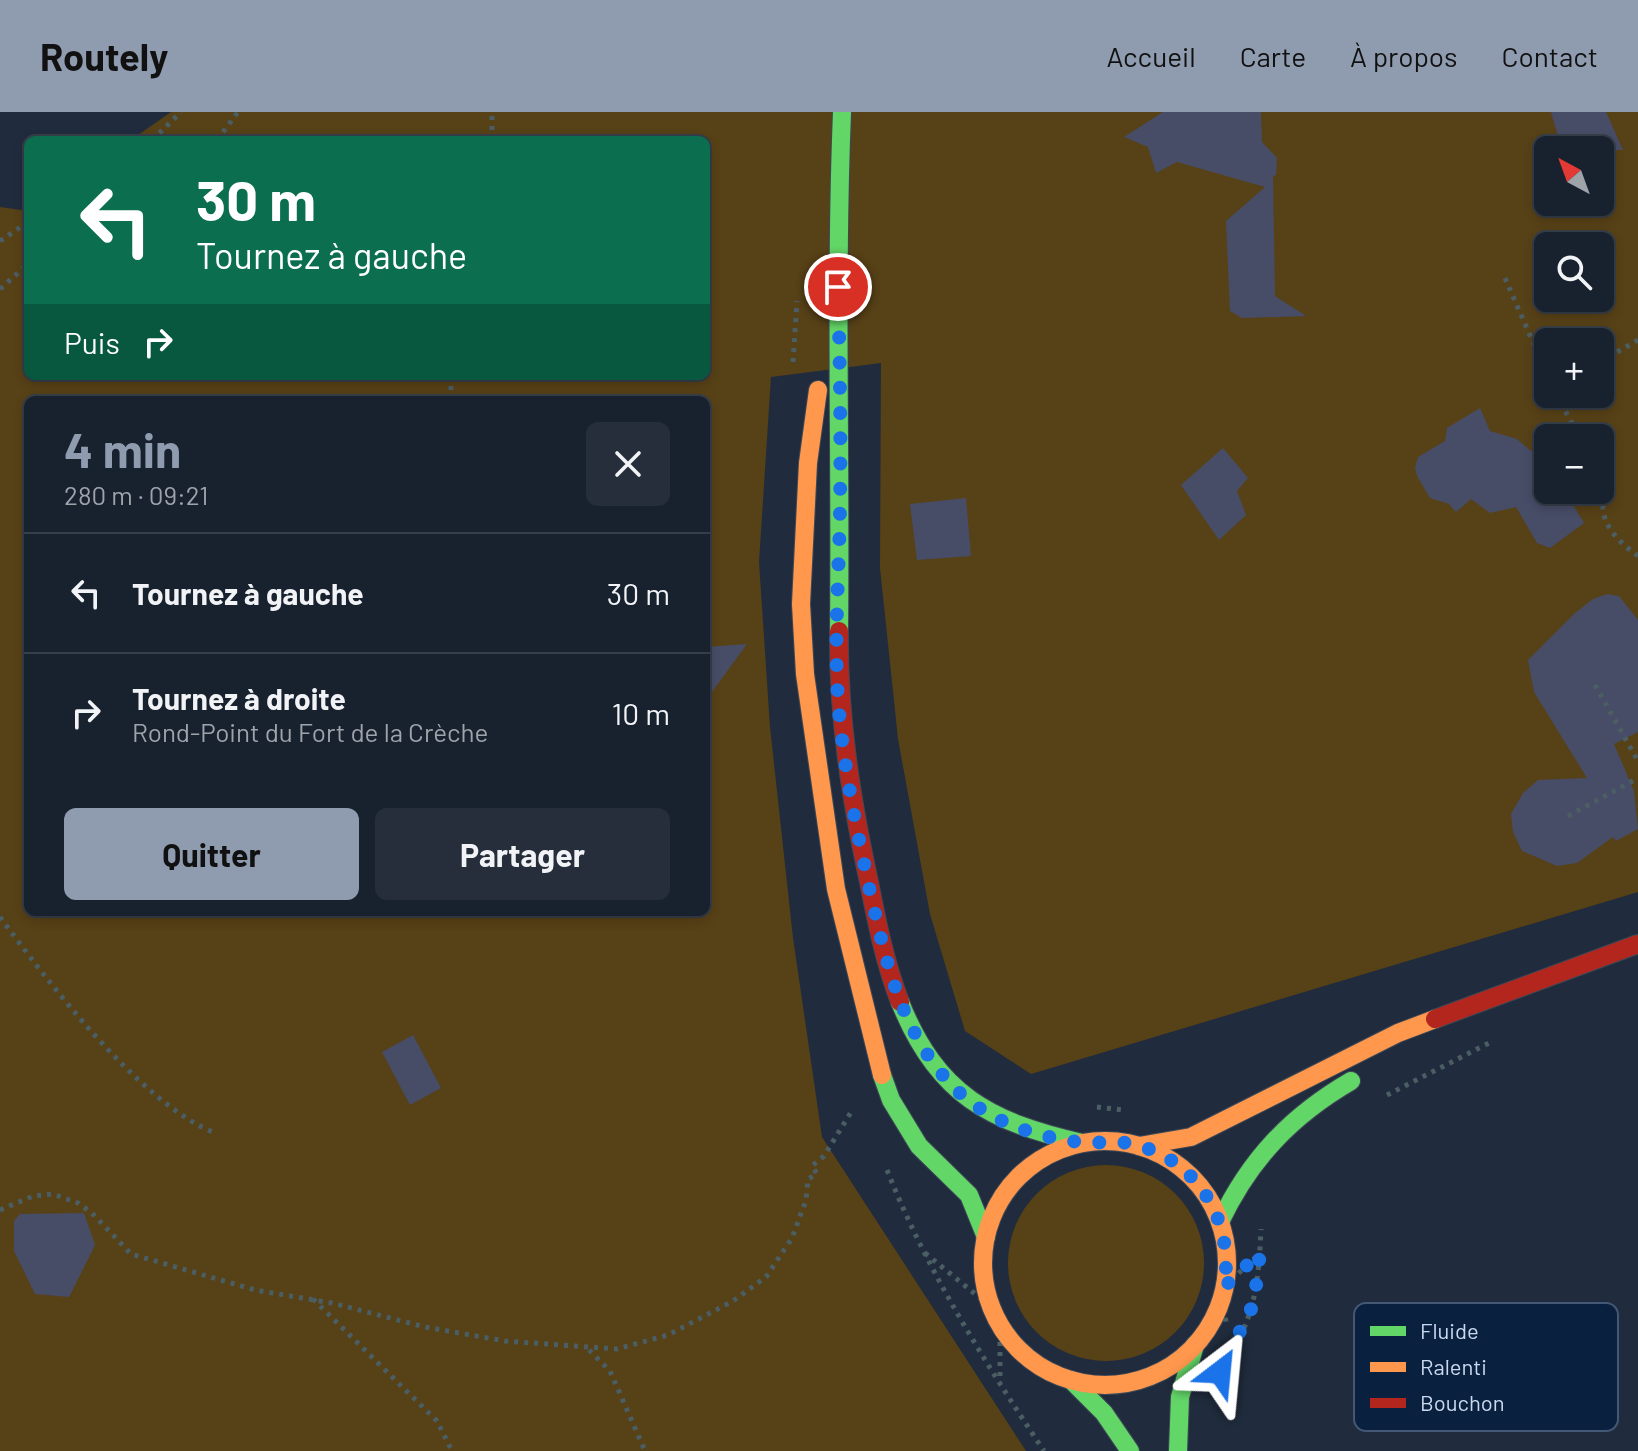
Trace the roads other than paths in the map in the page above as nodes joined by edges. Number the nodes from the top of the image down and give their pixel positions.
1 (842, 112) edge
2 (837, 231) junction
3 (1631, 947) edge
4 (1439, 1038) dead end
5 (1370, 1072) dead end
6 (1082, 1143) junction
7 (1139, 1146) junction
8 (1220, 1222) junction
9 (986, 1237) junction
10 (1195, 1345) junction
11 (1071, 1380) junction
12 (1130, 1451) edge
13 (1178, 1451) edge

1 - 2 main road
2 - 6 main road
2 - 9 main road
3 - 4 main road
3 - 7 main road
5 - 8 main road
6 - 7 main road
6 - 9 main road
7 - 8 main road
8 - 10 main road
9 - 11 main road
10 - 11 main road
10 - 13 main road
11 - 12 main road

